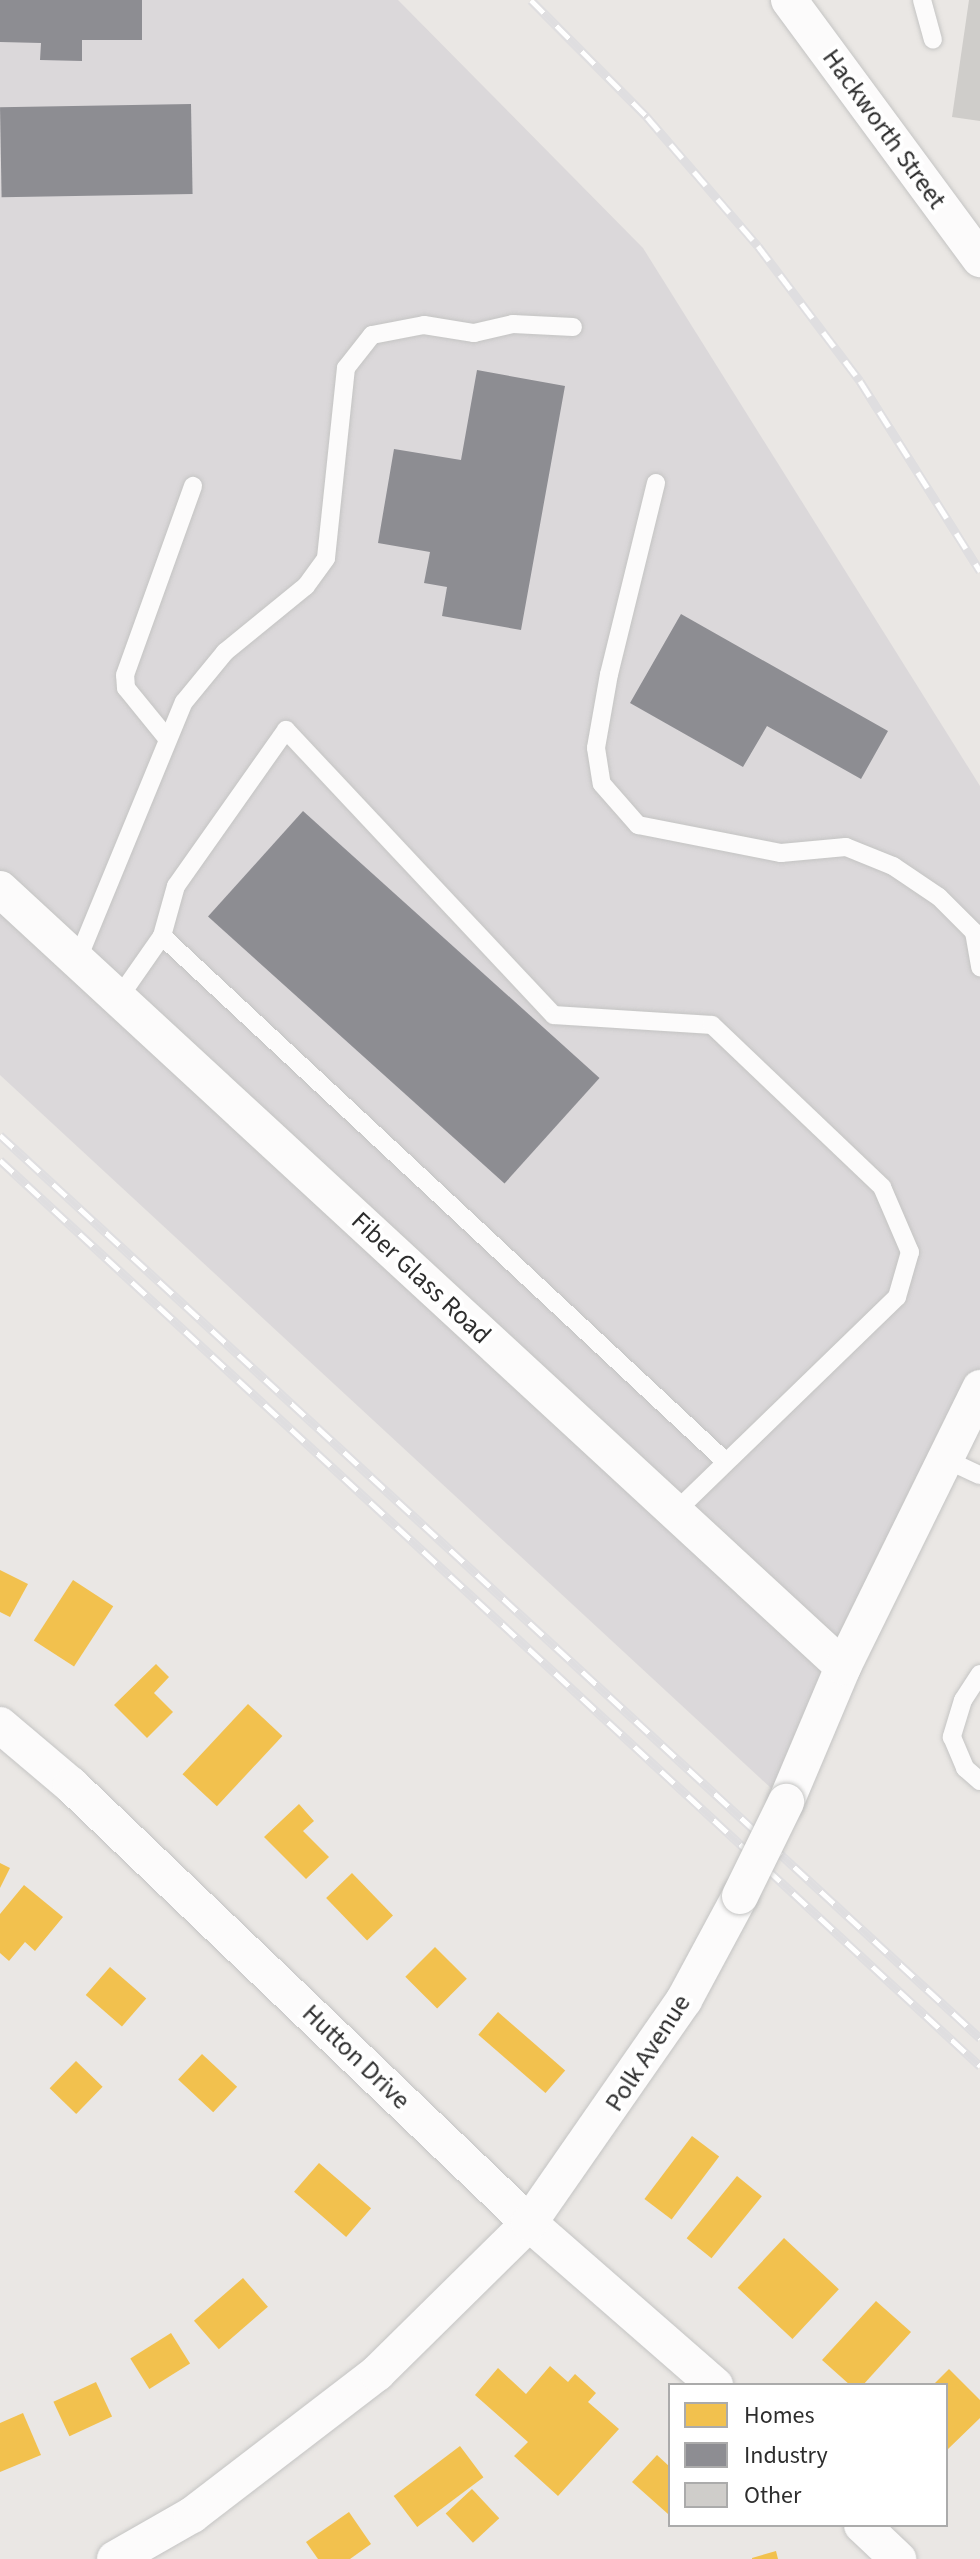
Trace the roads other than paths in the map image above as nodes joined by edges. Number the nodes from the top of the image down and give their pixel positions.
1 (789, 0) edge
2 (922, 0) edge
3 (933, 40) dead end
4 (980, 259) edge
5 (573, 327) dead end
6 (656, 483) dead end
7 (193, 486) dead end
8 (166, 737) junction
9 (0, 889) edge
10 (162, 936) junction
11 (77, 961) junction
12 (980, 967) edge
13 (118, 999) junction
14 (980, 1388) edge
15 (945, 1459) junction
16 (726, 1462) junction
17 (980, 1475) edge
18 (675, 1512) junction
19 (843, 1667) junction
20 (980, 1674) edge
21 (0, 1725) edge
22 (980, 1781) edge
23 (529, 2223) junction
24 (713, 2383) edge
25 (864, 2527) edge
26 (115, 2559) edge
27 (898, 2559) edge

1 - 4 street, Hackworth Street
2 - 3 lane
5 - 8 lane
6 - 12 lane
7 - 8 lane
8 - 11 lane
9 - 11 street, Fiber Glass Road
10 - 13 lane
10 - 16 lane
10 - 16 lane
11 - 13 street, Fiber Glass Road
13 - 18 street, Fiber Glass Road
14 - 15 street, Polk Avenue
15 - 17 lane
15 - 19 street, Polk Avenue
16 - 18 lane
18 - 19 street, Fiber Glass Road
19 - 23 street, Polk Avenue, bridge
20 - 22 lane
21 - 23 street, Hutton Drive
23 - 24 street, Hutton Drive
23 - 26 street, Polk Avenue
25 - 27 street

